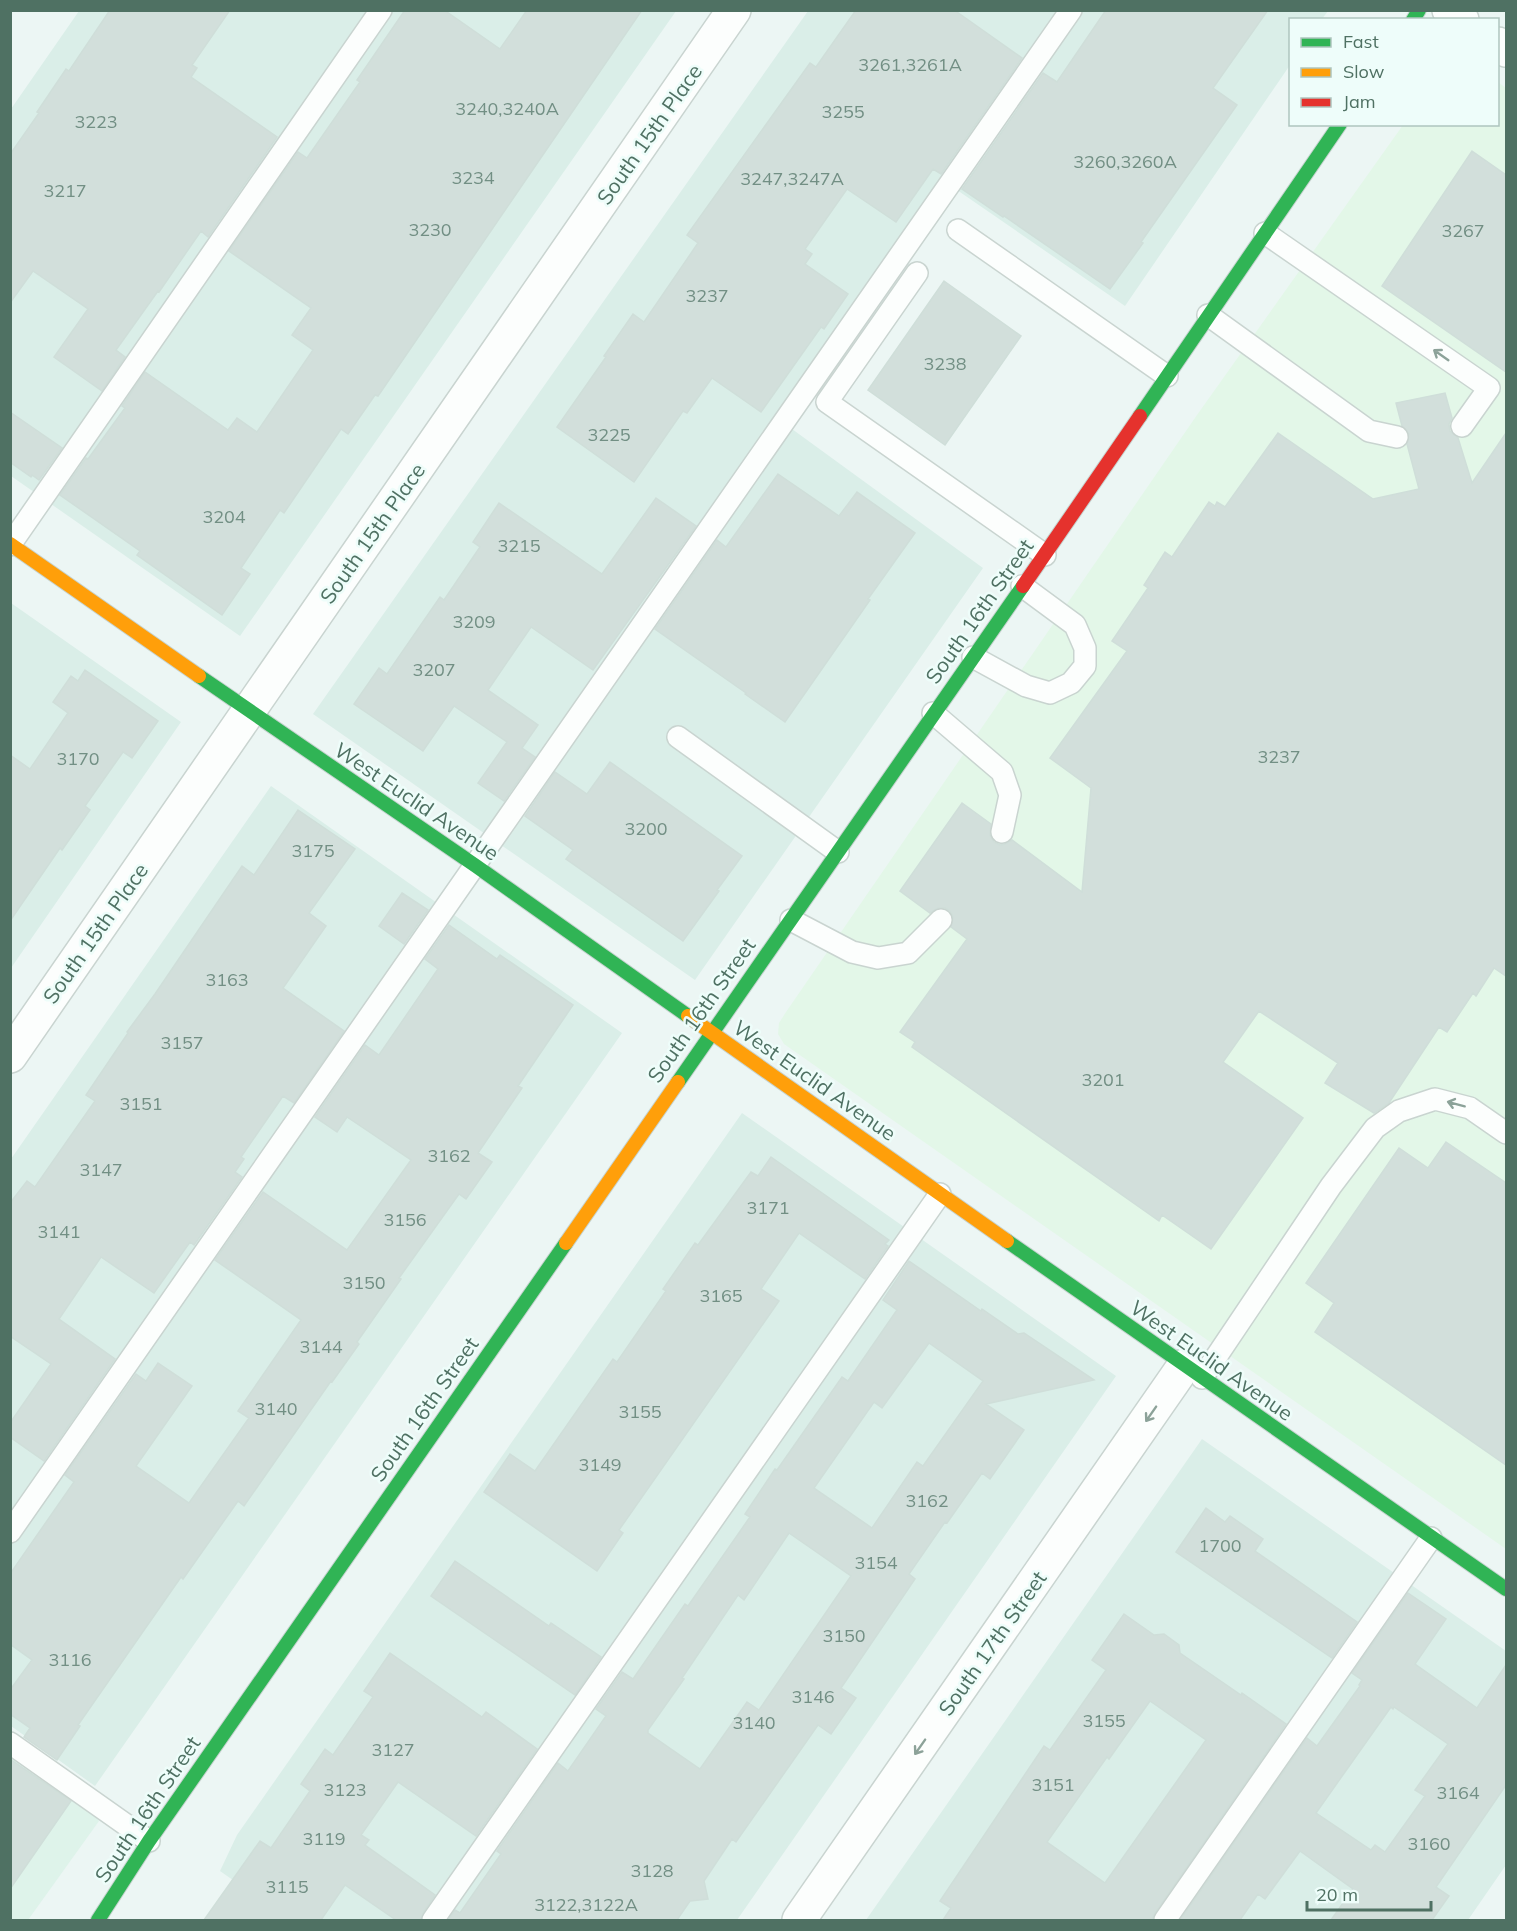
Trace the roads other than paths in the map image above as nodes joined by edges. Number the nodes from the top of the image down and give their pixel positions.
1 (381, 10) edge
2 (734, 10) edge
3 (1071, 10) edge
4 (1339, 126) edge
5 (958, 230) dead end
6 (1264, 233) junction
7 (917, 273) dead end
8 (1208, 315) junction
9 (1167, 376) junction
10 (1462, 426) dead end
11 (1397, 437) dead end
12 (11, 544) edge
13 (1045, 555) junction
14 (1022, 586) junction
15 (973, 657) junction
16 (248, 710) junction
17 (933, 713) junction
18 (678, 737) dead end
19 (1002, 832) dead end
20 (838, 852) junction
21 (476, 866) junction
22 (791, 920) junction
23 (941, 920) dead end
24 (711, 1032) junction
25 (10, 1056) edge
26 (1506, 1133) edge
27 (940, 1194) junction
28 (1193, 1372) junction
29 (10, 1532) edge
30 (1431, 1538) junction
31 (1506, 1589) edge
32 (10, 1743) edge
33 (150, 1841) junction
34 (98, 1920) edge
35 (433, 1920) edge
36 (799, 1920) edge
37 (1165, 1920) edge

1 - 12 lane
2 - 16 street, South 15th Place
3 - 21 lane
4 - 6 street, South 16th Street
5 - 9 lane
6 - 8 street, South 16th Street
10 -> 6 lane
7 - 13 lane
8 - 9 street, South 16th Street
8 - 11 lane
9 - 13 street, South 16th Street
12 - 16 street, West Euclid Avenue
13 - 14 street, South 16th Street
14 - 15 street, South 16th Street
14 - 15 lane
15 - 17 street, South 16th Street
16 - 21 street, West Euclid Avenue
16 - 25 street, South 15th Place
17 - 19 lane
17 - 20 street, South 16th Street
18 - 20 lane
20 - 22 street, South 16th Street
21 - 24 street, West Euclid Avenue
21 - 29 lane
22 - 23 lane
22 - 24 street, South 16th Street
24 - 27 street, West Euclid Avenue
24 - 33 street, South 16th Street
26 -> 28 lane
27 - 28 street, West Euclid Avenue
27 - 35 lane
28 - 30 street, West Euclid Avenue
28 -> 36 street, South 17th Street
30 - 31 street, West Euclid Avenue
30 - 37 lane
32 - 33 lane
33 - 34 street, South 16th Street

